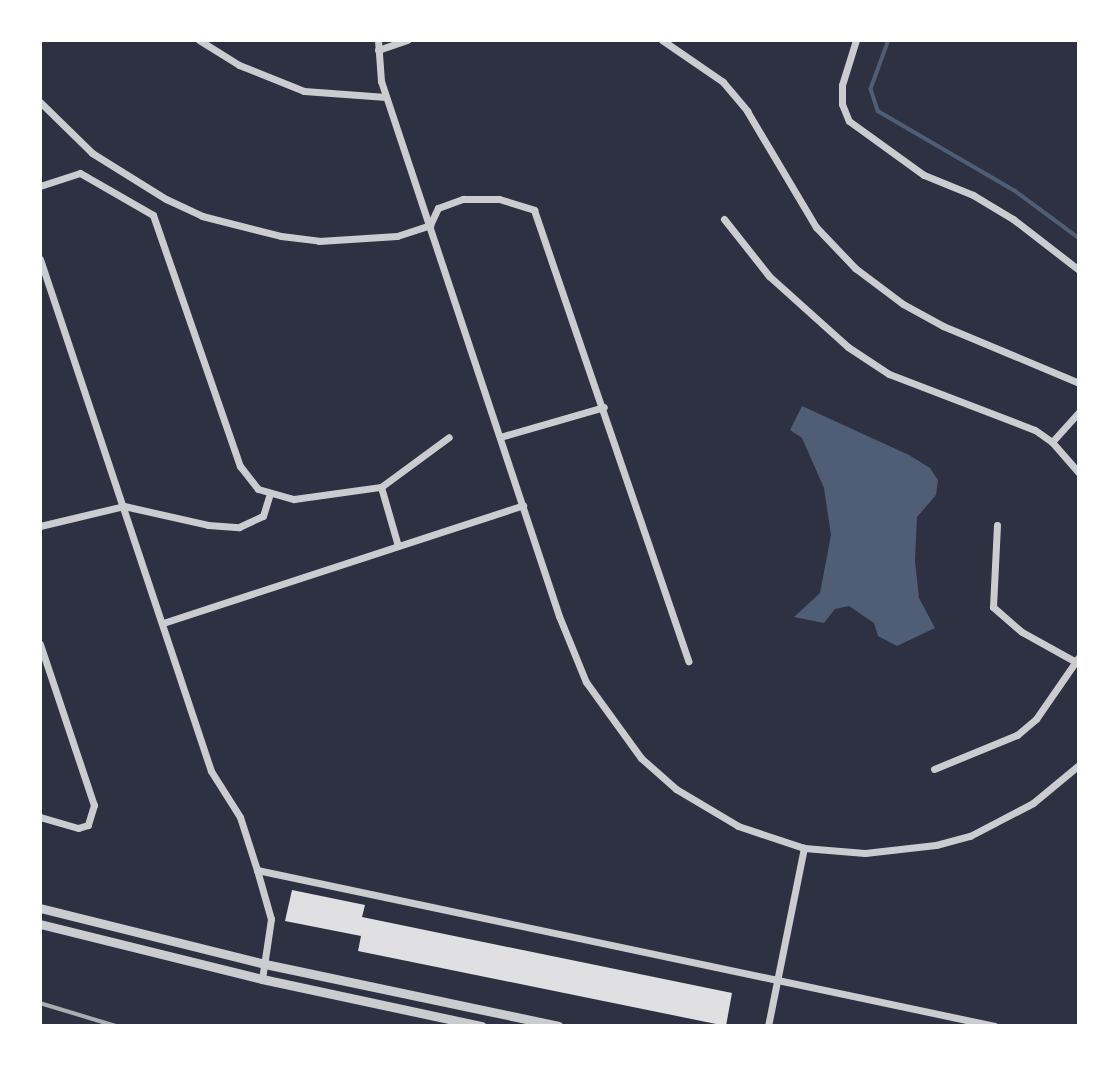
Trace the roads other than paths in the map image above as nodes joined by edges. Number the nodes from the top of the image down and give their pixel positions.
1 (199, 40) edge
2 (378, 40) edge
3 (407, 40) edge
4 (662, 40) edge
5 (856, 40) edge
6 (378, 50) junction
7 (386, 97) junction
8 (40, 102) edge
9 (40, 186) edge
10 (724, 219) dead end
11 (430, 225) junction
12 (40, 259) edge
13 (1079, 270) edge
14 (1079, 383) edge
15 (604, 407) junction
16 (1079, 412) edge
17 (449, 437) dead end
18 (500, 437) junction
19 (1052, 442) junction
20 (1079, 473) edge
21 (381, 487) junction
22 (269, 496) junction
23 (523, 505) junction
24 (124, 506) junction
25 (998, 525) dead end
26 (40, 526) edge
27 (398, 546) junction
28 (163, 623) junction
29 (40, 644) edge
30 (1077, 660) edge
31 (688, 661) dead end
32 (1079, 765) edge
33 (934, 769) dead end
34 (40, 817) edge
35 (804, 848) junction
36 (257, 870) junction
37 (40, 908) edge
38 (40, 924) edge
39 (265, 964) junction
40 (777, 977) junction
41 (262, 979) junction
42 (482, 1026) edge
43 (559, 1026) edge
44 (768, 1026) edge
45 (995, 1026) edge

1 - 7 street
2 - 6 street
3 - 6 street
4 - 14 street
5 - 13 street
6 - 7 street
7 - 11 street
8 - 11 street
9 - 22 street
10 - 19 street
11 - 15 street
11 - 18 street
12 - 24 street
15 - 18 street
15 - 31 street
16 - 19 street
17 - 21 street
18 - 23 street
19 - 20 street
21 - 22 street
21 - 27 street
22 - 24 street
23 - 27 street
23 - 35 street
24 - 26 street
24 - 28 street
25 - 30 street
27 - 28 street
28 - 36 street
29 - 34 street
30 - 33 street
32 - 35 street
35 - 40 street
36 - 39 street
36 - 40 street
37 - 39 street
38 - 41 street
39 - 41 street
39 - 43 street
40 - 44 street
40 - 45 street
41 - 42 street

